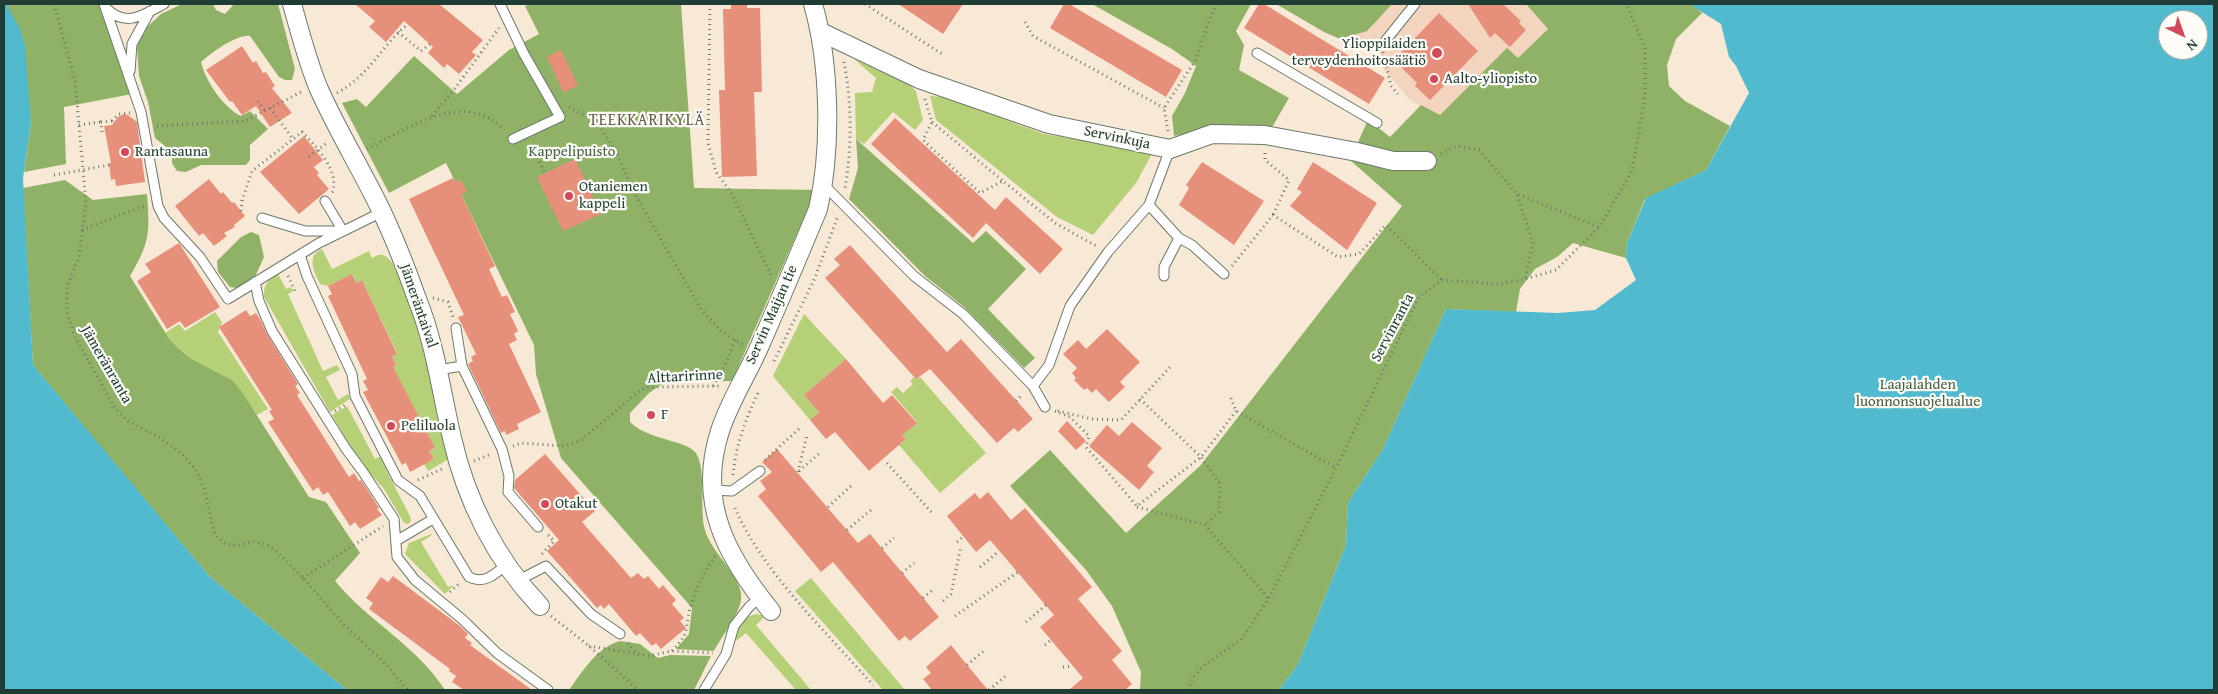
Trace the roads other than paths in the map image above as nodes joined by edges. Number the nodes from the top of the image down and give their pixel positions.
1 (164, 4) edge
2 (292, 4) edge
3 (500, 4) edge
4 (813, 4) edge
5 (1415, 4) edge
6 (104, 5) edge
7 (150, 11) junction
8 (821, 32) junction
9 (1386, 40) road end
10 (1257, 53) dead end
11 (131, 80) junction
12 (1377, 122) dead end
13 (513, 139) road end
14 (1170, 149) junction
15 (1427, 161) road end
16 (824, 185) junction
17 (325, 201) road end
18 (1149, 206) junction
19 (382, 212) junction
20 (262, 218) dead end
21 (343, 231) junction
22 (1178, 238) junction
23 (300, 255) junction
24 (1224, 274) road end
25 (1164, 276) dead end
26 (255, 282) junction
27 (456, 328) dead end
28 (462, 366) junction
29 (438, 370) junction
30 (1033, 386) junction
31 (1045, 408) road end
32 (760, 471) road end
33 (711, 490) junction
34 (433, 520) junction
35 (538, 527) dead end
36 (396, 541) junction
37 (506, 566) junction
38 (517, 581) junction
39 (765, 604) joint
40 (545, 611) road end
41 (620, 634) dead end
42 (548, 690) edge
43 (704, 690) edge

1 - 7 lane
2 - 19 street, Jämeräntaival
3 - 13 lane
4 - 8 street, Servin Maijan tie
5 - 9 lane
6 - 7 lane
6 - 11 lane
7 - 11 lane
8 - 14 street, Servinkuja
8 - 16 street, Servin Maijan tie
10 - 12 lane
11 - 26 lane
14 - 15 street, Servinkuja
14 - 18 lane
16 - 30 lane
16 - 33 street, Servin Maijan tie
17 - 21 lane
18 - 22 lane
18 - 30 lane
19 - 21 lane
19 - 29 street, Jämeräntaival
20 - 21 lane
21 - 23 lane
22 - 24 lane
22 - 25 lane
23 - 26 lane
23 - 34 lane
26 - 36 lane
27 - 28 lane
28 - 29 lane
28 - 35 lane
29 - 37 street, Jämeräntaival
30 - 31 lane
32 - 33 lane
33 - 39 street, Servin Maijan tie
34 - 36 lane
34 - 37 lane
36 - 42 lane
37 - 38 street, Jämeräntaival
38 - 40 street, Jämeräntaival
38 - 41 lane
39 - 43 lane

